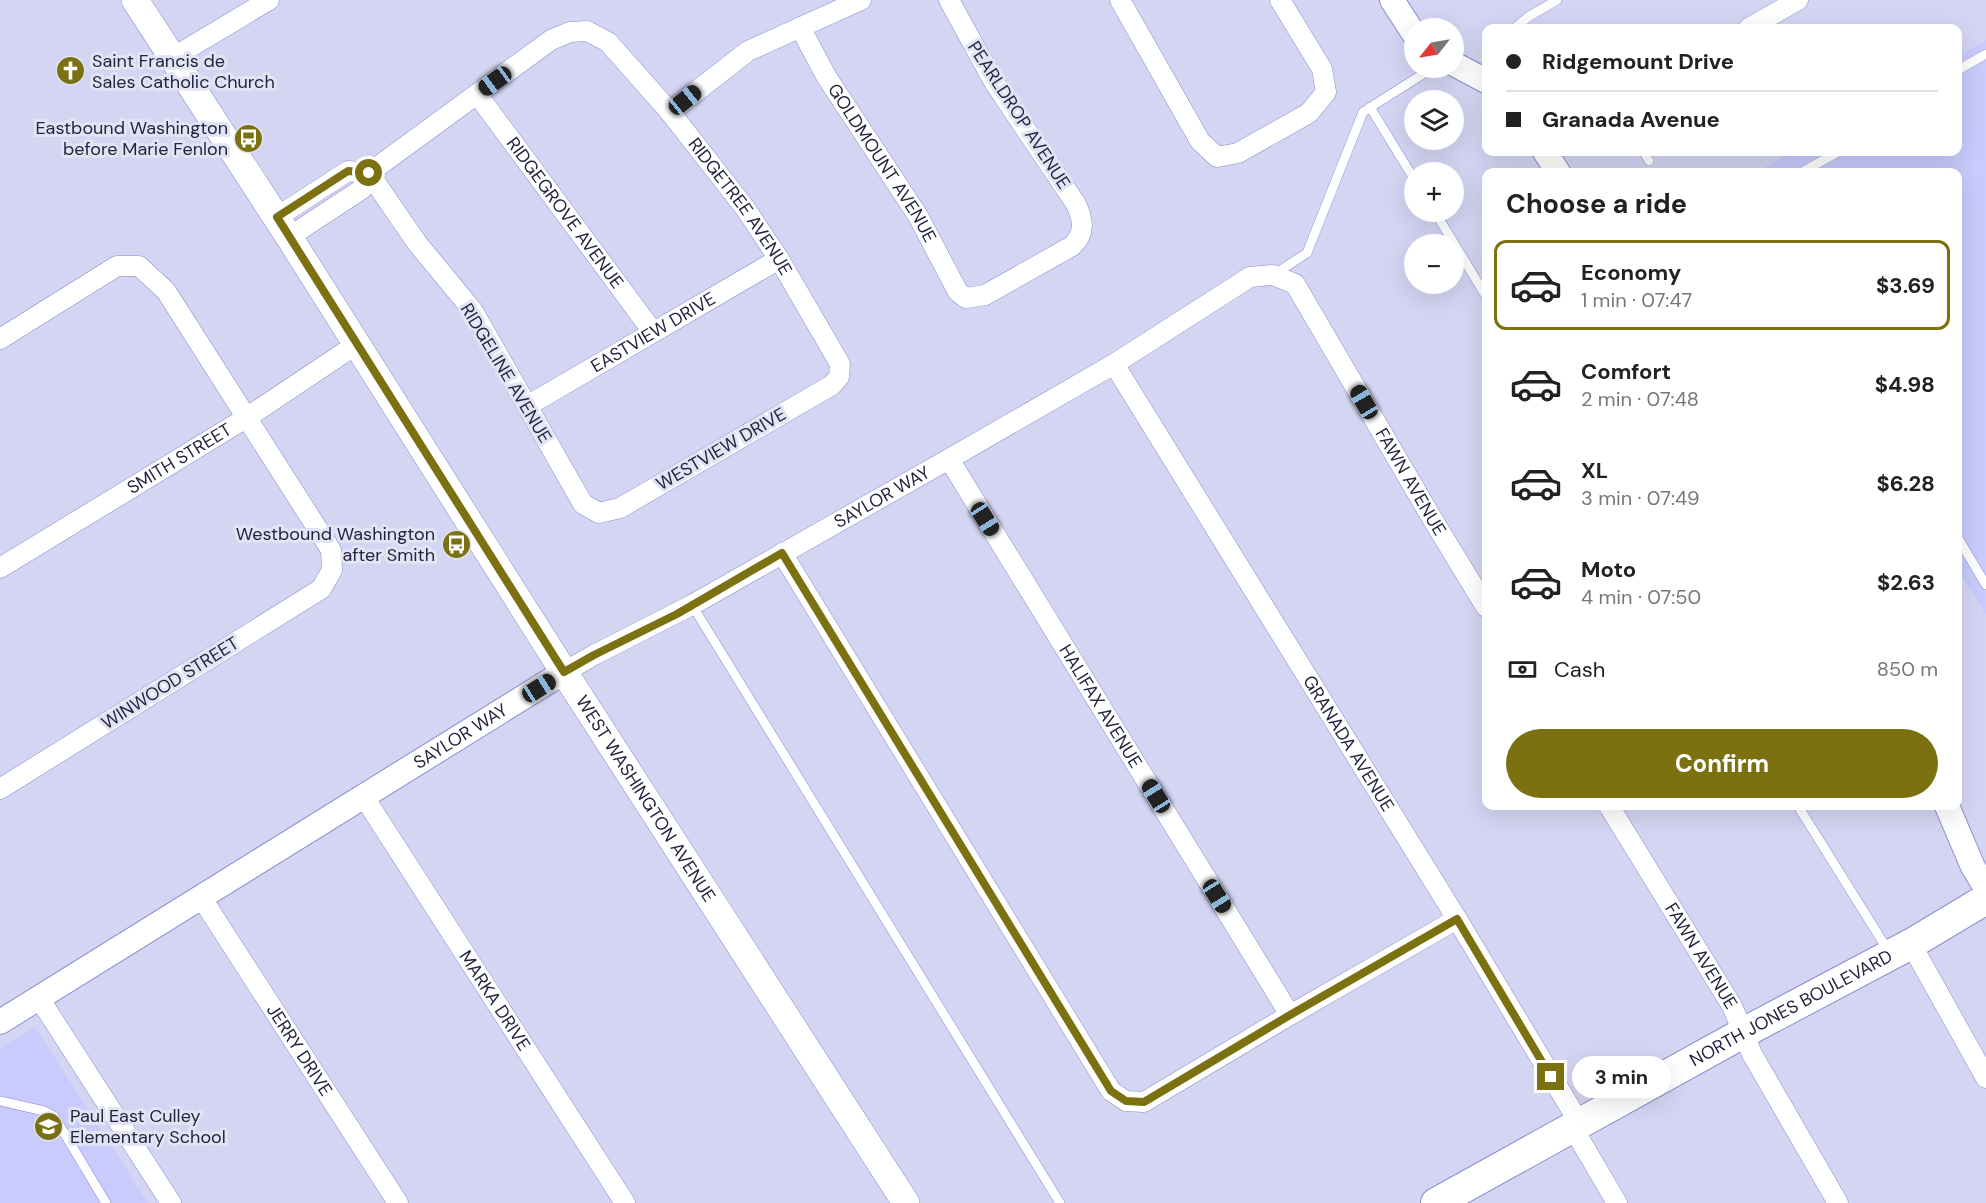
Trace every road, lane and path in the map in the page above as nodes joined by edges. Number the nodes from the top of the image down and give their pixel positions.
1 (135, 0) edge
2 (269, 0) edge
3 (861, 0) edge
4 (949, 0) edge
5 (1120, 0) edge
6 (1280, 0) edge
7 (1392, 0) edge
8 (1557, 0) edge
9 (1798, 0) edge
10 (1404, 19) edge
11 (1520, 24) edge
12 (1756, 24) edge
13 (800, 27) junction
14 (1986, 54) edge
15 (172, 58) junction
16 (1464, 68) edge
17 (1962, 68) edge
18 (1482, 76) edge
19 (1417, 78) edge
20 (477, 94) junction
21 (1370, 107) junction
22 (670, 112) junction
23 (1646, 156) edge
24 (1831, 156) edge
25 (1649, 161) dead end
26 (1404, 163) edge
27 (1809, 168) edge
28 (369, 173) junction
29 (1441, 222) edge
30 (283, 227) junction
31 (779, 260) junction
32 (1273, 275) junction
33 (1482, 289) edge
34 (966, 298) joint
35 (653, 332) junction
36 (0, 339) edge
37 (357, 344) junction
38 (1114, 364) junction
39 (839, 377) joint
40 (527, 406) junction
41 (246, 418) junction
42 (949, 459) junction
43 (599, 513) joint
44 (1962, 545) edge
45 (782, 553) junction
46 (0, 568) edge
47 (1986, 585) edge
48 (1482, 600) edge
49 (692, 605) junction
50 (564, 672) junction
51 (0, 789) edge
52 (364, 796) junction
53 (1611, 810) edge
54 (1801, 810) edge
55 (1949, 810) edge
56 (1986, 888) edge
57 (201, 897) junction
58 (1986, 899) edge
59 (1457, 919) junction
60 (1901, 949) junction
61 (39, 998) junction
62 (1290, 1015) junction
63 (0, 1022) edge
64 (1743, 1033) junction
65 (1986, 1078) edge
66 (0, 1101) edge
67 (1576, 1126) junction
68 (166, 1201) edge
69 (106, 1203) edge
70 (398, 1203) edge
71 (625, 1203) edge
72 (906, 1203) edge
73 (1060, 1203) edge
74 (1436, 1203) edge
75 (1617, 1203) edge
76 (1838, 1203) edge

1 - 15 main road, WEST WASHINGTON AVENUE
2 - 15 street
3 - 13 street
4 - 34 street, PEARLDROP AVENUE
5 - 6 street
7 - 10 street
8 - 11 lane
9 - 12 street
13 - 22 street
13 - 34 street, GOLDMOUNT AVENUE
14 - 17 lane
15 - 30 main road, WEST WASHINGTON AVENUE
16 - 18 street
19 - 21 lane
20 - 22 street, RIDGETREE AVENUE
20 - 28 street
20 - 35 street, RIDGEGROVE AVENUE
21 - 26 lane
21 - 32 lane
22 - 31 street, RIDGETREE AVENUE
23 - 25 lane
24 - 27 lane
28 - 30 street
28 - 40 street, RIDGELINE AVENUE
29 - 33 lane
30 - 37 main road, WEST WASHINGTON AVENUE
31 - 35 street, EASTVIEW DRIVE
31 - 39 street, RIDGETREE AVENUE
32 - 38 street, SAYLOR WAY
32 - 48 street, FAWN AVENUE
35 - 40 street, EASTVIEW DRIVE
36 - 41 street
37 - 41 street, SMITH STREET
37 - 50 main road, WEST WASHINGTON AVENUE
38 - 42 street, SAYLOR WAY
38 - 59 street, GRANADA AVENUE
39 - 43 street, WESTVIEW DRIVE
40 - 43 street, RIDGELINE AVENUE
41 - 46 street, SMITH STREET
41 - 51 street, WINWOOD STREET
42 - 45 street, SAYLOR WAY
42 - 62 street, HALIFAX AVENUE
44 - 47 lane
45 - 49 street, SAYLOR WAY
45 - 62 street
49 - 50 street, SAYLOR WAY
49 - 73 lane
50 - 52 street, SAYLOR WAY
50 - 72 main road, WEST WASHINGTON AVENUE
52 - 57 street, SAYLOR WAY
52 - 71 street, MARKA DRIVE
53 - 64 street, FAWN AVENUE
54 - 60 lane
55 - 56 street
57 - 61 street, SAYLOR WAY
57 - 70 street, JERRY DRIVE
58 - 60 main road, NORTH JONES BOULEVARD
59 - 62 street
59 - 67 street, GRANADA AVENUE
60 - 64 main road, NORTH JONES BOULEVARD
60 - 65 street
61 - 63 street, SAYLOR WAY
61 - 68 street
64 - 67 main road, NORTH JONES BOULEVARD
64 - 76 street, FAWN AVENUE
66 - 69 lane
67 - 74 main road, NORTH JONES BOULEVARD
67 - 75 street, GRANADA AVENUE

